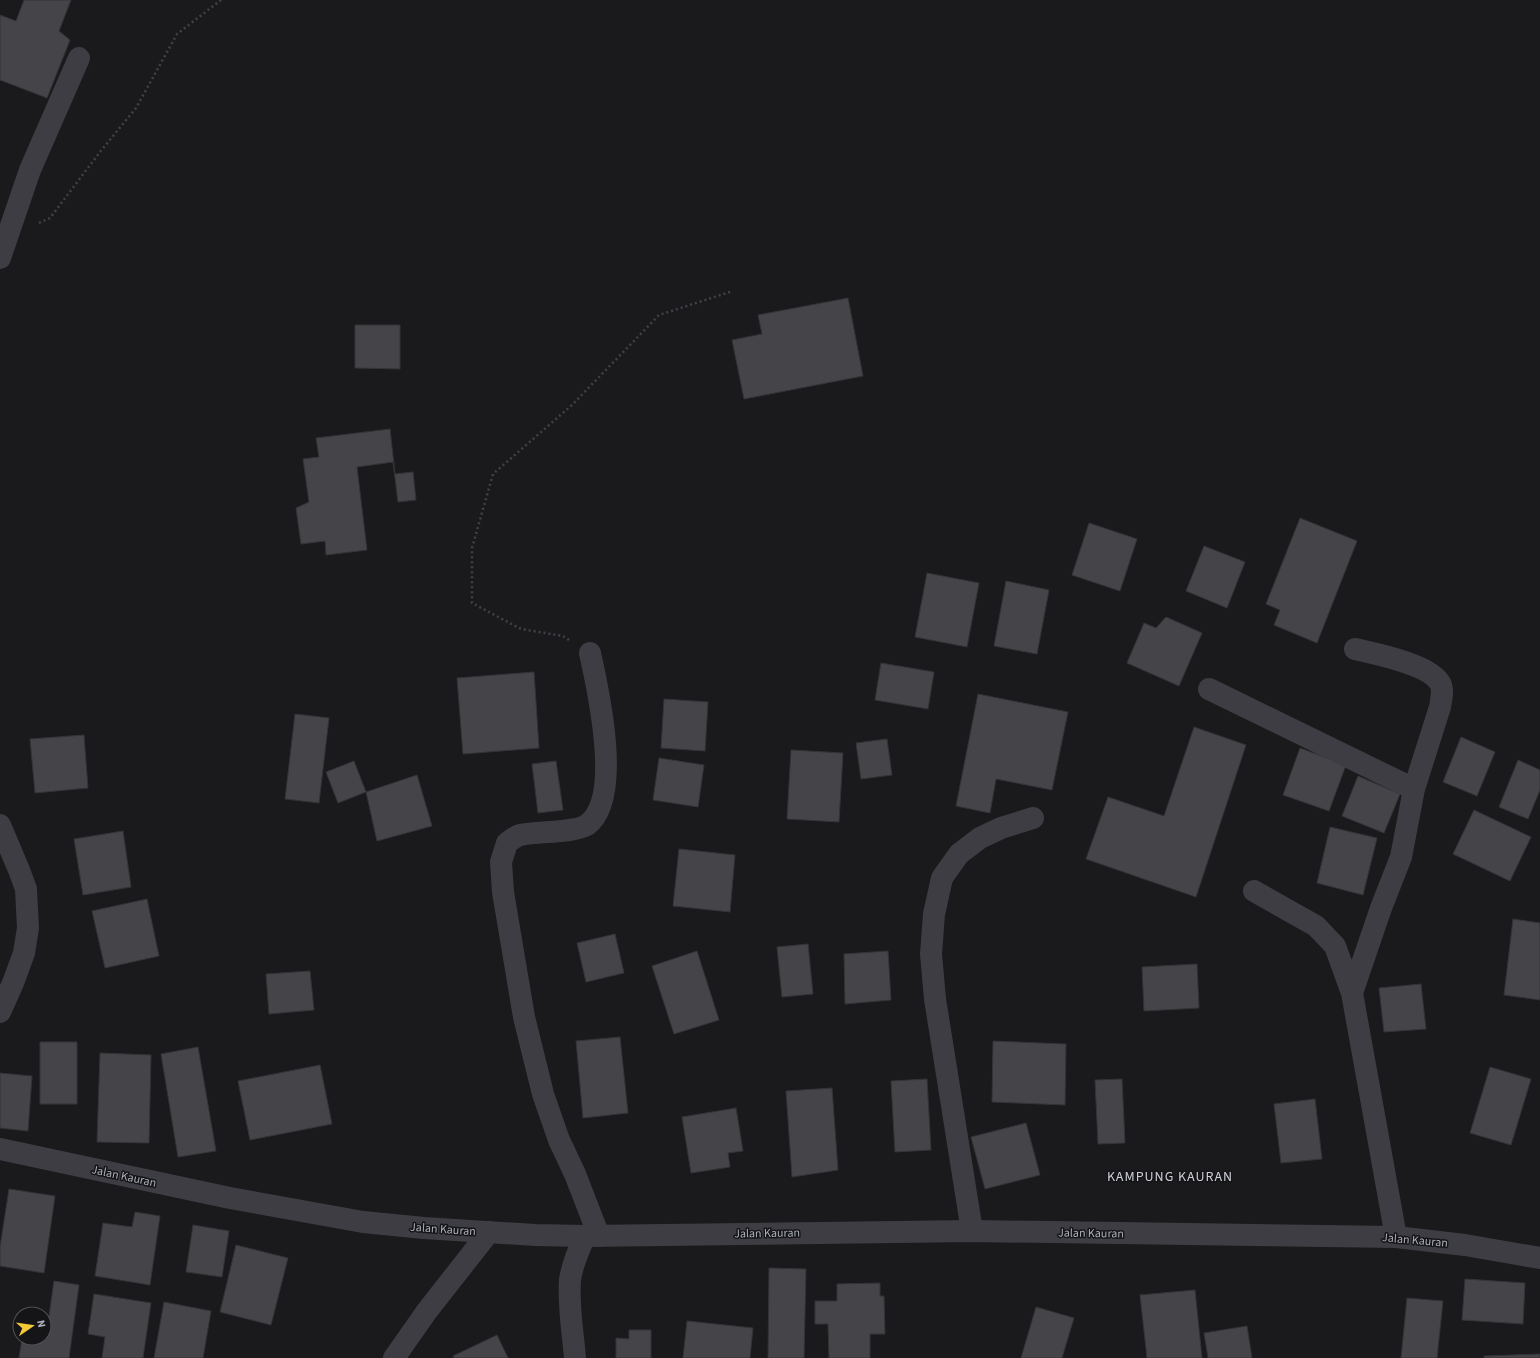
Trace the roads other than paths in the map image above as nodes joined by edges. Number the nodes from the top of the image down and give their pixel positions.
1 (79, 58) dead end
2 (0, 258) edge
3 (1355, 648) dead end
4 (590, 653) road end
5 (1209, 689) dead end
6 (1414, 789) junction
7 (1033, 818) dead end
8 (0, 825) edge
9 (1254, 891) dead end
10 (1352, 993) junction
11 (0, 1012) edge
12 (0, 1149) edge
13 (972, 1231) junction
14 (489, 1232) junction
15 (587, 1236) junction
16 (1396, 1237) junction
17 (1540, 1258) edge
18 (394, 1358) edge
19 (575, 1358) edge

1 - 2 street
3 - 6 street
4 - 15 street
5 - 6 street
6 - 10 street
7 - 13 street
8 - 11 street
9 - 10 street
10 - 16 street
12 - 14 street, Jalan Kauran
13 - 15 street, Jalan Kauran
13 - 16 street, Jalan Kauran
14 - 15 street, Jalan Kauran
14 - 18 street
15 - 19 street
16 - 17 street, Jalan Kauran

